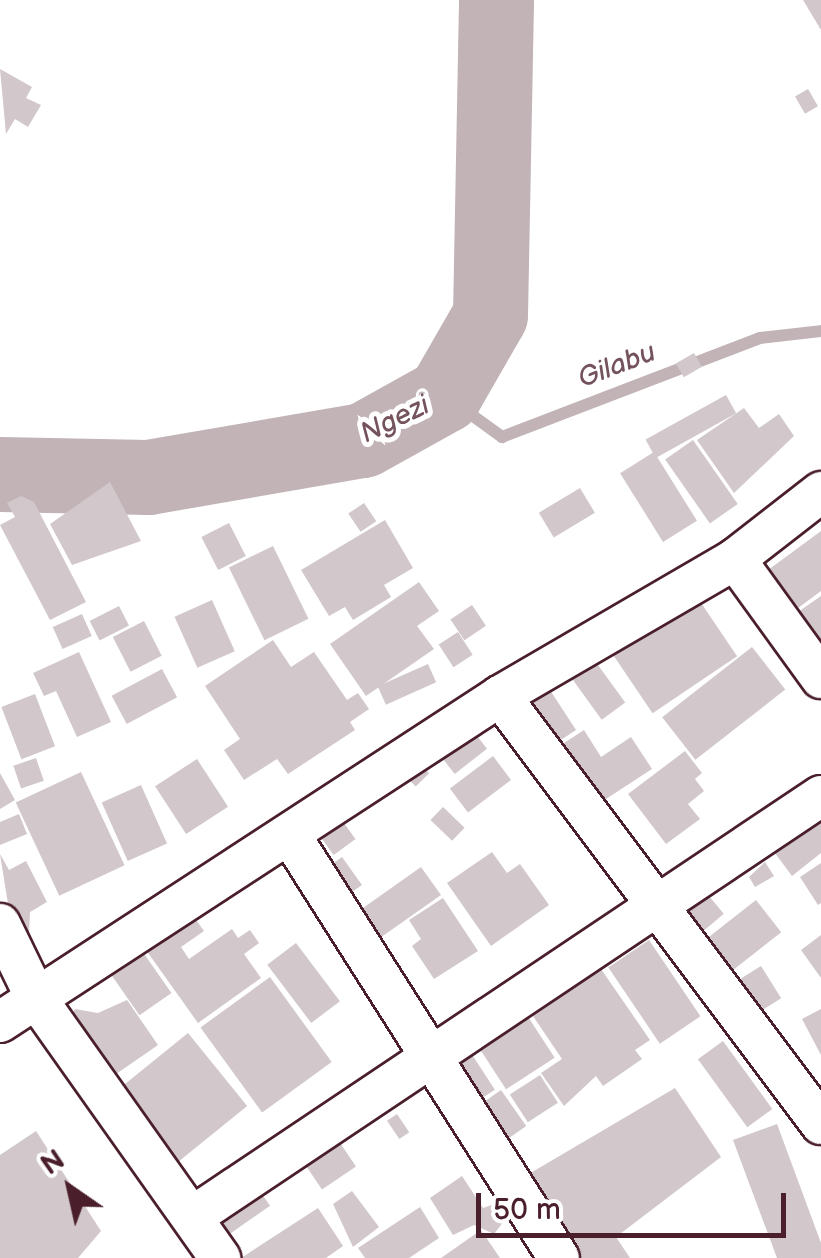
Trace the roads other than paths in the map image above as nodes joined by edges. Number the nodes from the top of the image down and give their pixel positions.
1 (821, 492) edge
2 (735, 558) junction
3 (821, 678) edge
4 (500, 696) junction
5 (821, 796) edge
6 (290, 835) junction
7 (658, 905) junction
8 (0, 924) edge
9 (36, 998) junction
10 (0, 1022) edge
11 (430, 1061) junction
12 (821, 1124) edge
13 (192, 1217) junction
14 (220, 1258) edge
15 (559, 1258) edge

1 - 2 street
2 - 3 street
2 - 4 street
4 - 6 street
4 - 7 street
5 - 7 street
6 - 9 street
6 - 11 street
7 - 11 street
7 - 12 street
8 - 9 street
9 - 10 street
9 - 13 street
11 - 13 street
11 - 15 street
13 - 14 street

